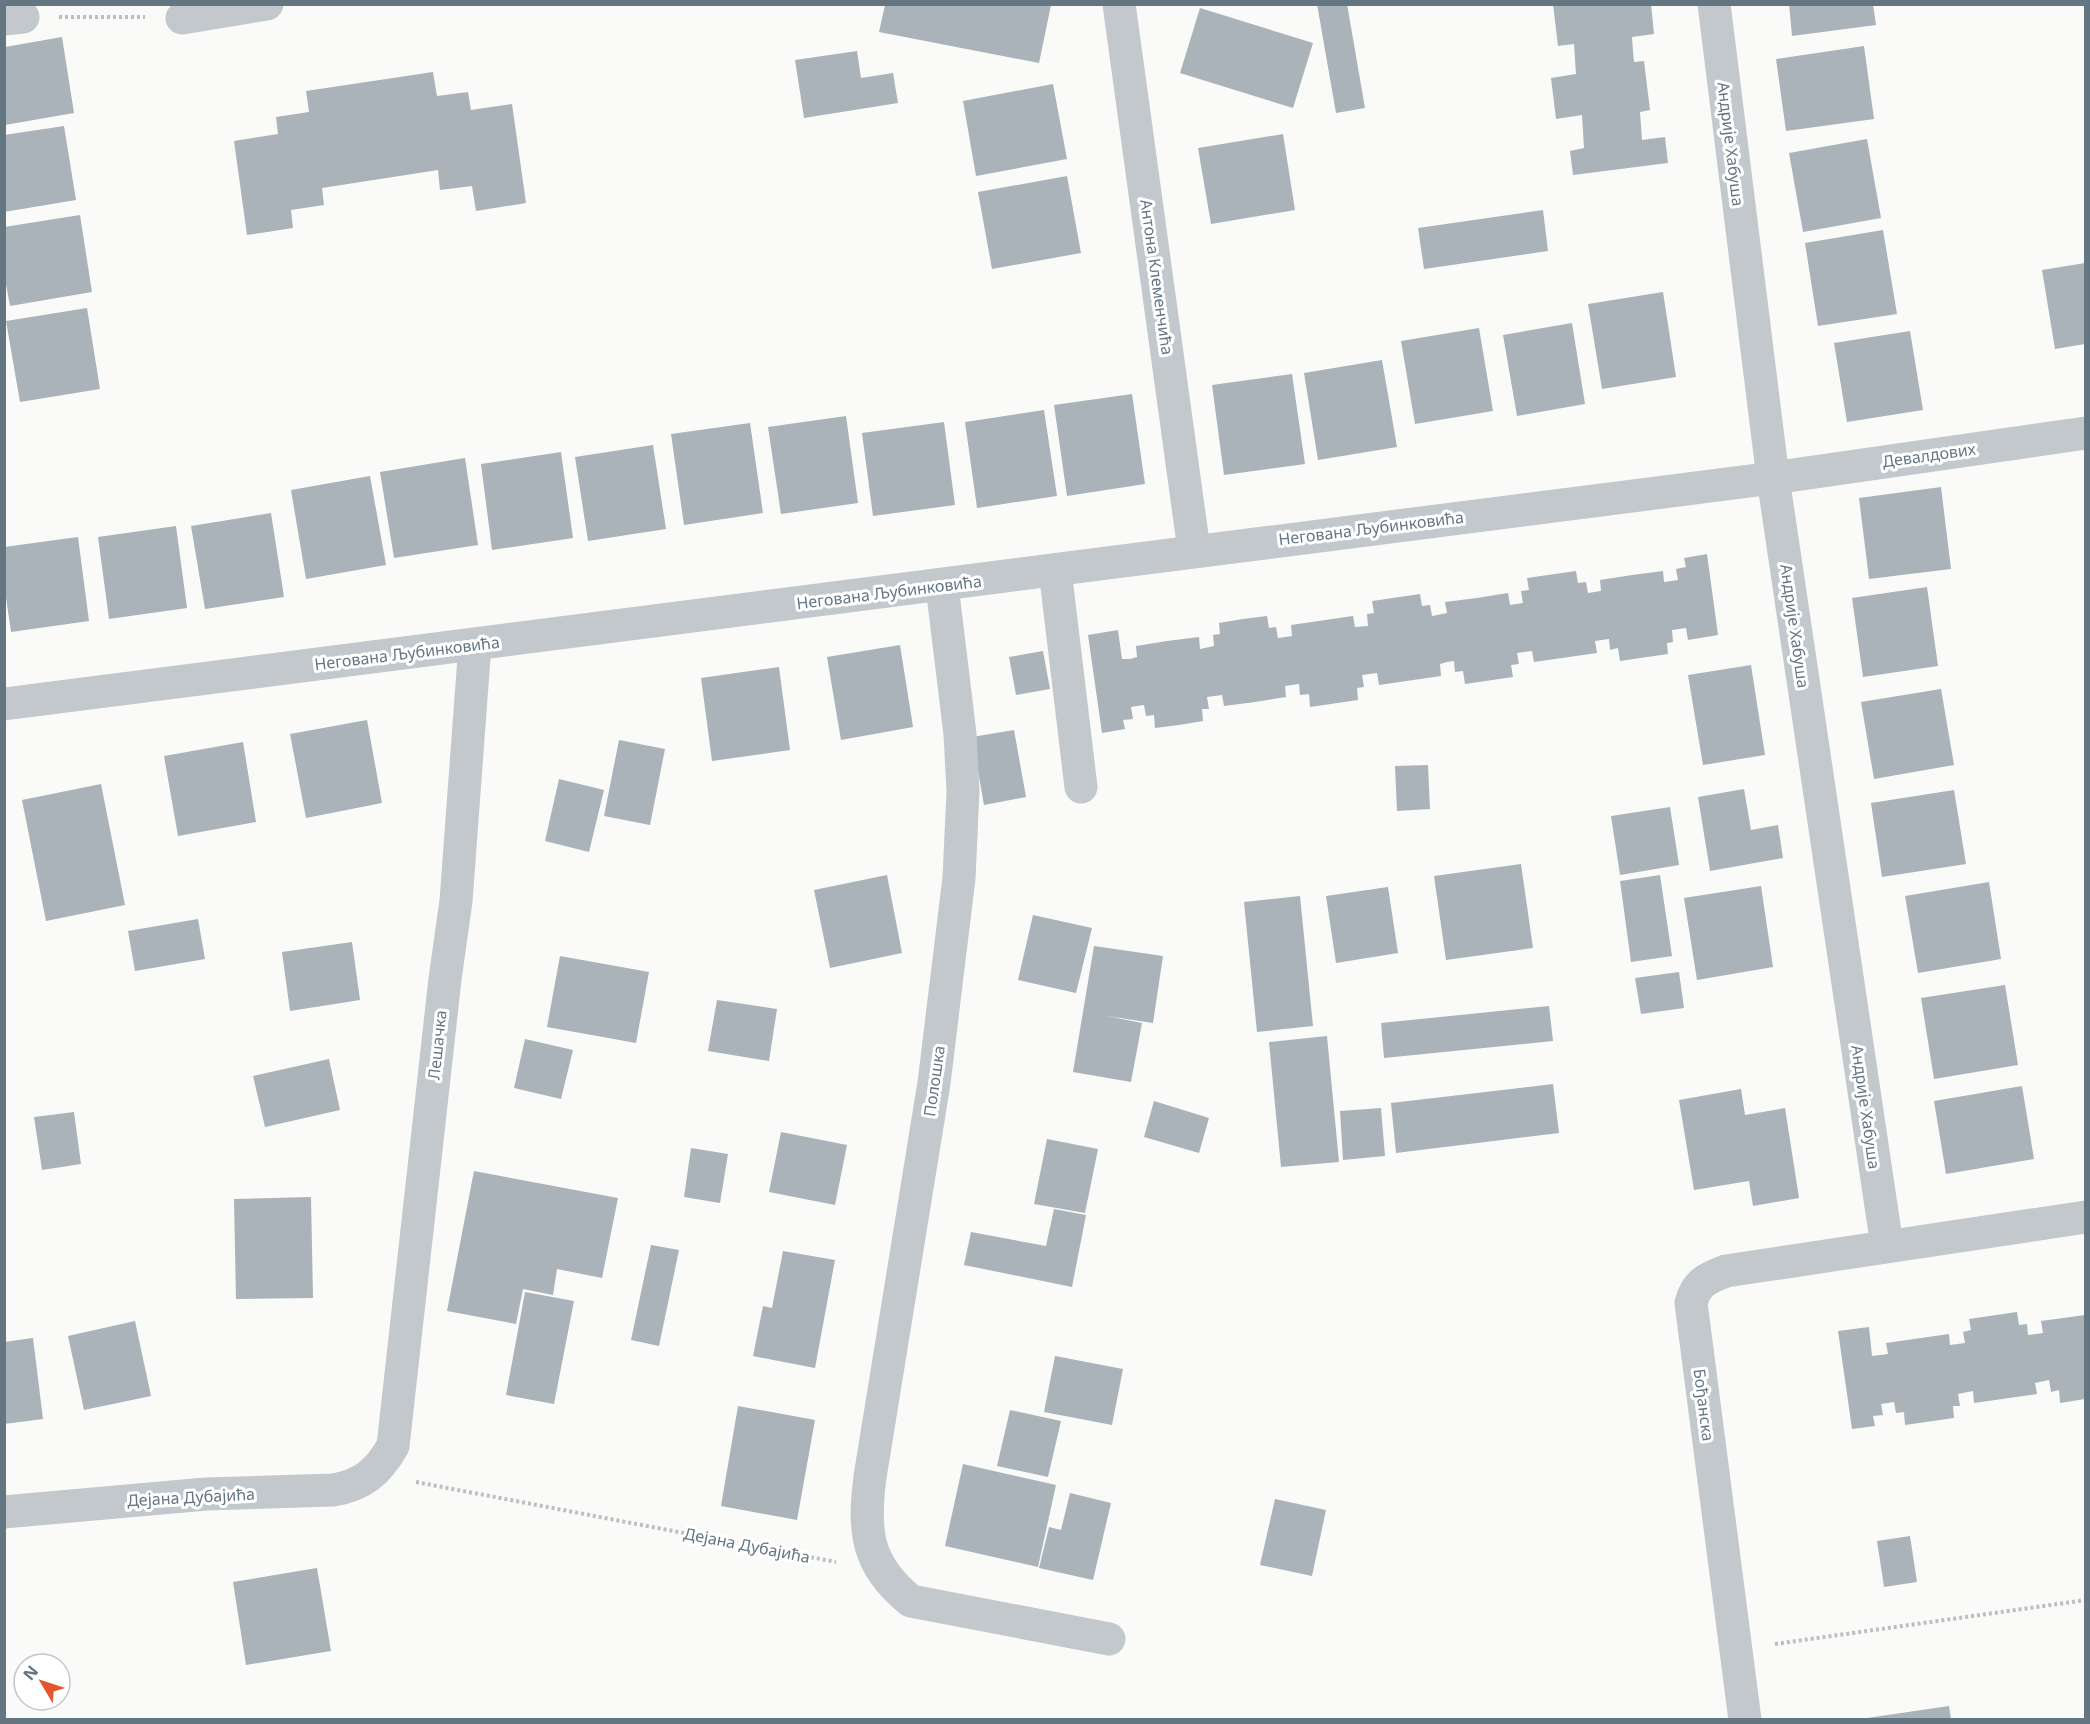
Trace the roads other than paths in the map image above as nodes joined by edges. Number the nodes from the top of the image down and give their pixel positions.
1 (267, 4) edge
2 (1119, 4) edge
3 (1714, 4) edge
4 (182, 18) road end
5 (2085, 433) edge
6 (1773, 478) junction
7 (1194, 550) junction
8 (1055, 570) junction
9 (942, 586) junction
10 (474, 644) junction
11 (4, 704) edge
12 (1081, 787) dead end
13 (2085, 1217) edge
14 (1887, 1246) junction
15 (393, 1446) joint
16 (4, 1512) edge
17 (1109, 1639) dead end
18 (1745, 1719) edge

1 - 4 street
2 - 7 street, Антона Клеменчића
3 - 6 street, Андрије Хабуша
5 - 6 street, Девалдових
6 - 7 street, Негована Љубинковића
6 - 14 street, Андрије Хабуша
7 - 8 street, Негована Љубинковића
8 - 9 street, Негована Љубинковића
8 - 12 street
9 - 10 street, Негована Љубинковића
9 - 17 street, Полошка
10 - 11 street, Негована Љубинковића
10 - 15 street, Лешачка
13 - 14 street, Бођанска
14 - 18 street, Бођанска
15 - 16 street, Дејана Дубајића

